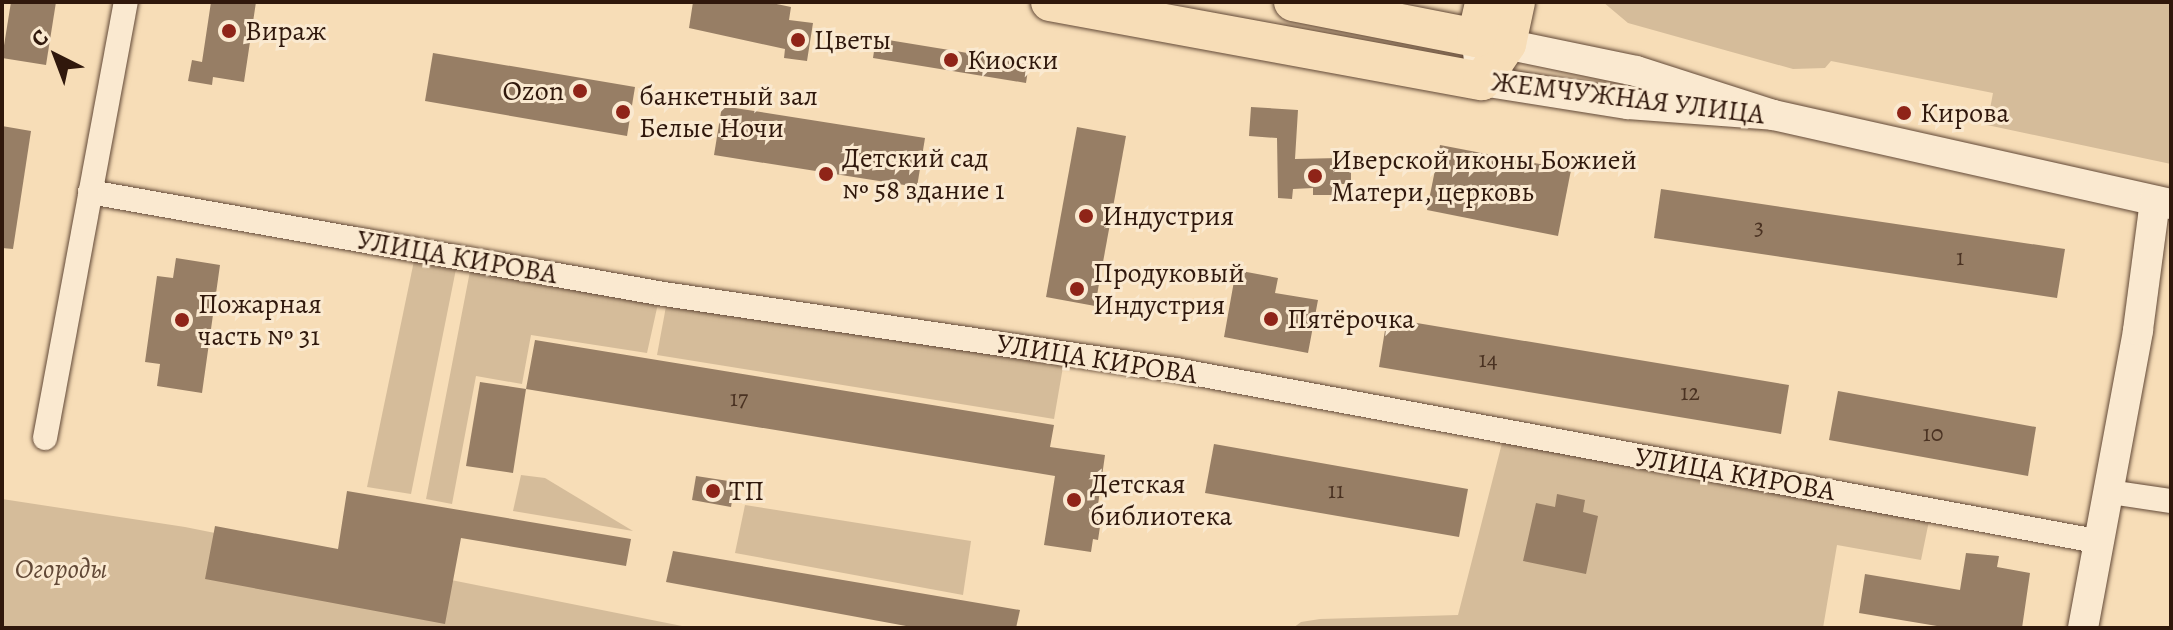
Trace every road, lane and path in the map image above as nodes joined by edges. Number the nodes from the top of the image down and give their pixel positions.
1 (126, 2) edge
2 (1050, 2) edge
3 (1293, 2) edge
4 (1516, 2) edge
5 (1396, 21) junction
6 (1489, 28) edge
7 (1384, 63) junction
8 (1482, 81) junction
9 (1773, 115) junction
10 (90, 192) junction
11 (2163, 202) edge
12 (45, 438) dead end
13 (2110, 492) junction
14 (2171, 501) edge
15 (2101, 542) junction
16 (2083, 628) edge

1 - 10 street
2 - 7 main road, ЖЕМЧУЖНАЯ УЛИЦА
3 - 5 main road, ЖЕМЧУЖНАЯ УЛИЦА
4 - 6 main road
5 - 6 main road, ЖЕМЧУЖНАЯ УЛИЦА
5 - 7 main road
6 - 8 main road
6 - 9 street
7 - 8 main road, ЖЕМЧУЖНАЯ УЛИЦА
8 - 9 street, ЖЕМЧУЖНАЯ УЛИЦА
9 - 11 street, ЖЕМЧУЖНАЯ УЛИЦА
10 - 12 street
10 - 15 street, УЛИЦА КИРОВА
11 - 13 street
13 - 14 street
13 - 15 street
15 - 16 street

